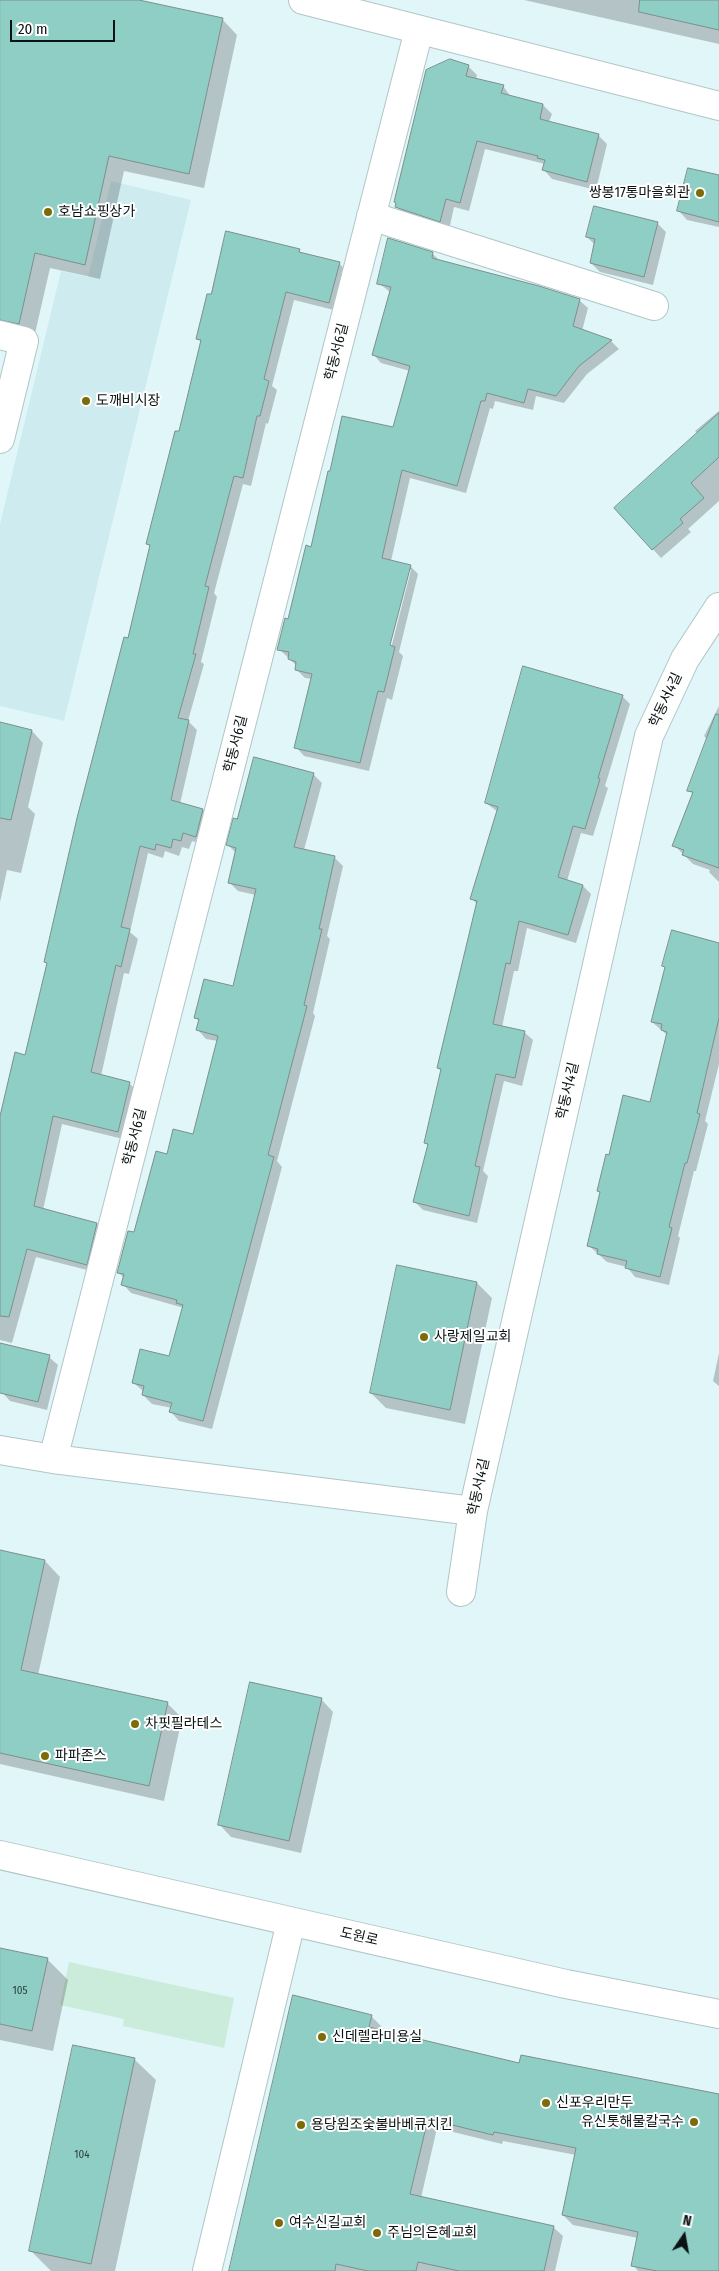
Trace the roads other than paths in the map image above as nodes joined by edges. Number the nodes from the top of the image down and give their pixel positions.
1 (303, 0) edge
2 (419, 30) junction
3 (719, 106) edge
4 (371, 216) junction
5 (654, 306) dead end
6 (0, 335) edge
7 (0, 439) edge
8 (719, 607) edge
9 (0, 1450) edge
10 (52, 1459) junction
11 (473, 1511) junction
12 (460, 1592) dead end
13 (0, 1855) edge
14 (292, 1922) junction
15 (719, 2014) edge
16 (207, 2271) edge

1 - 2 street
2 - 3 street
2 - 4 street, 학동서6길
4 - 5 street
4 - 10 street, 학동서6길
6 - 7 street
8 - 11 street, 학동서4길
9 - 10 street
10 - 11 street
11 - 12 street, 학동서4길
13 - 14 street, 도원로
14 - 15 street, 도원로
14 - 16 street

